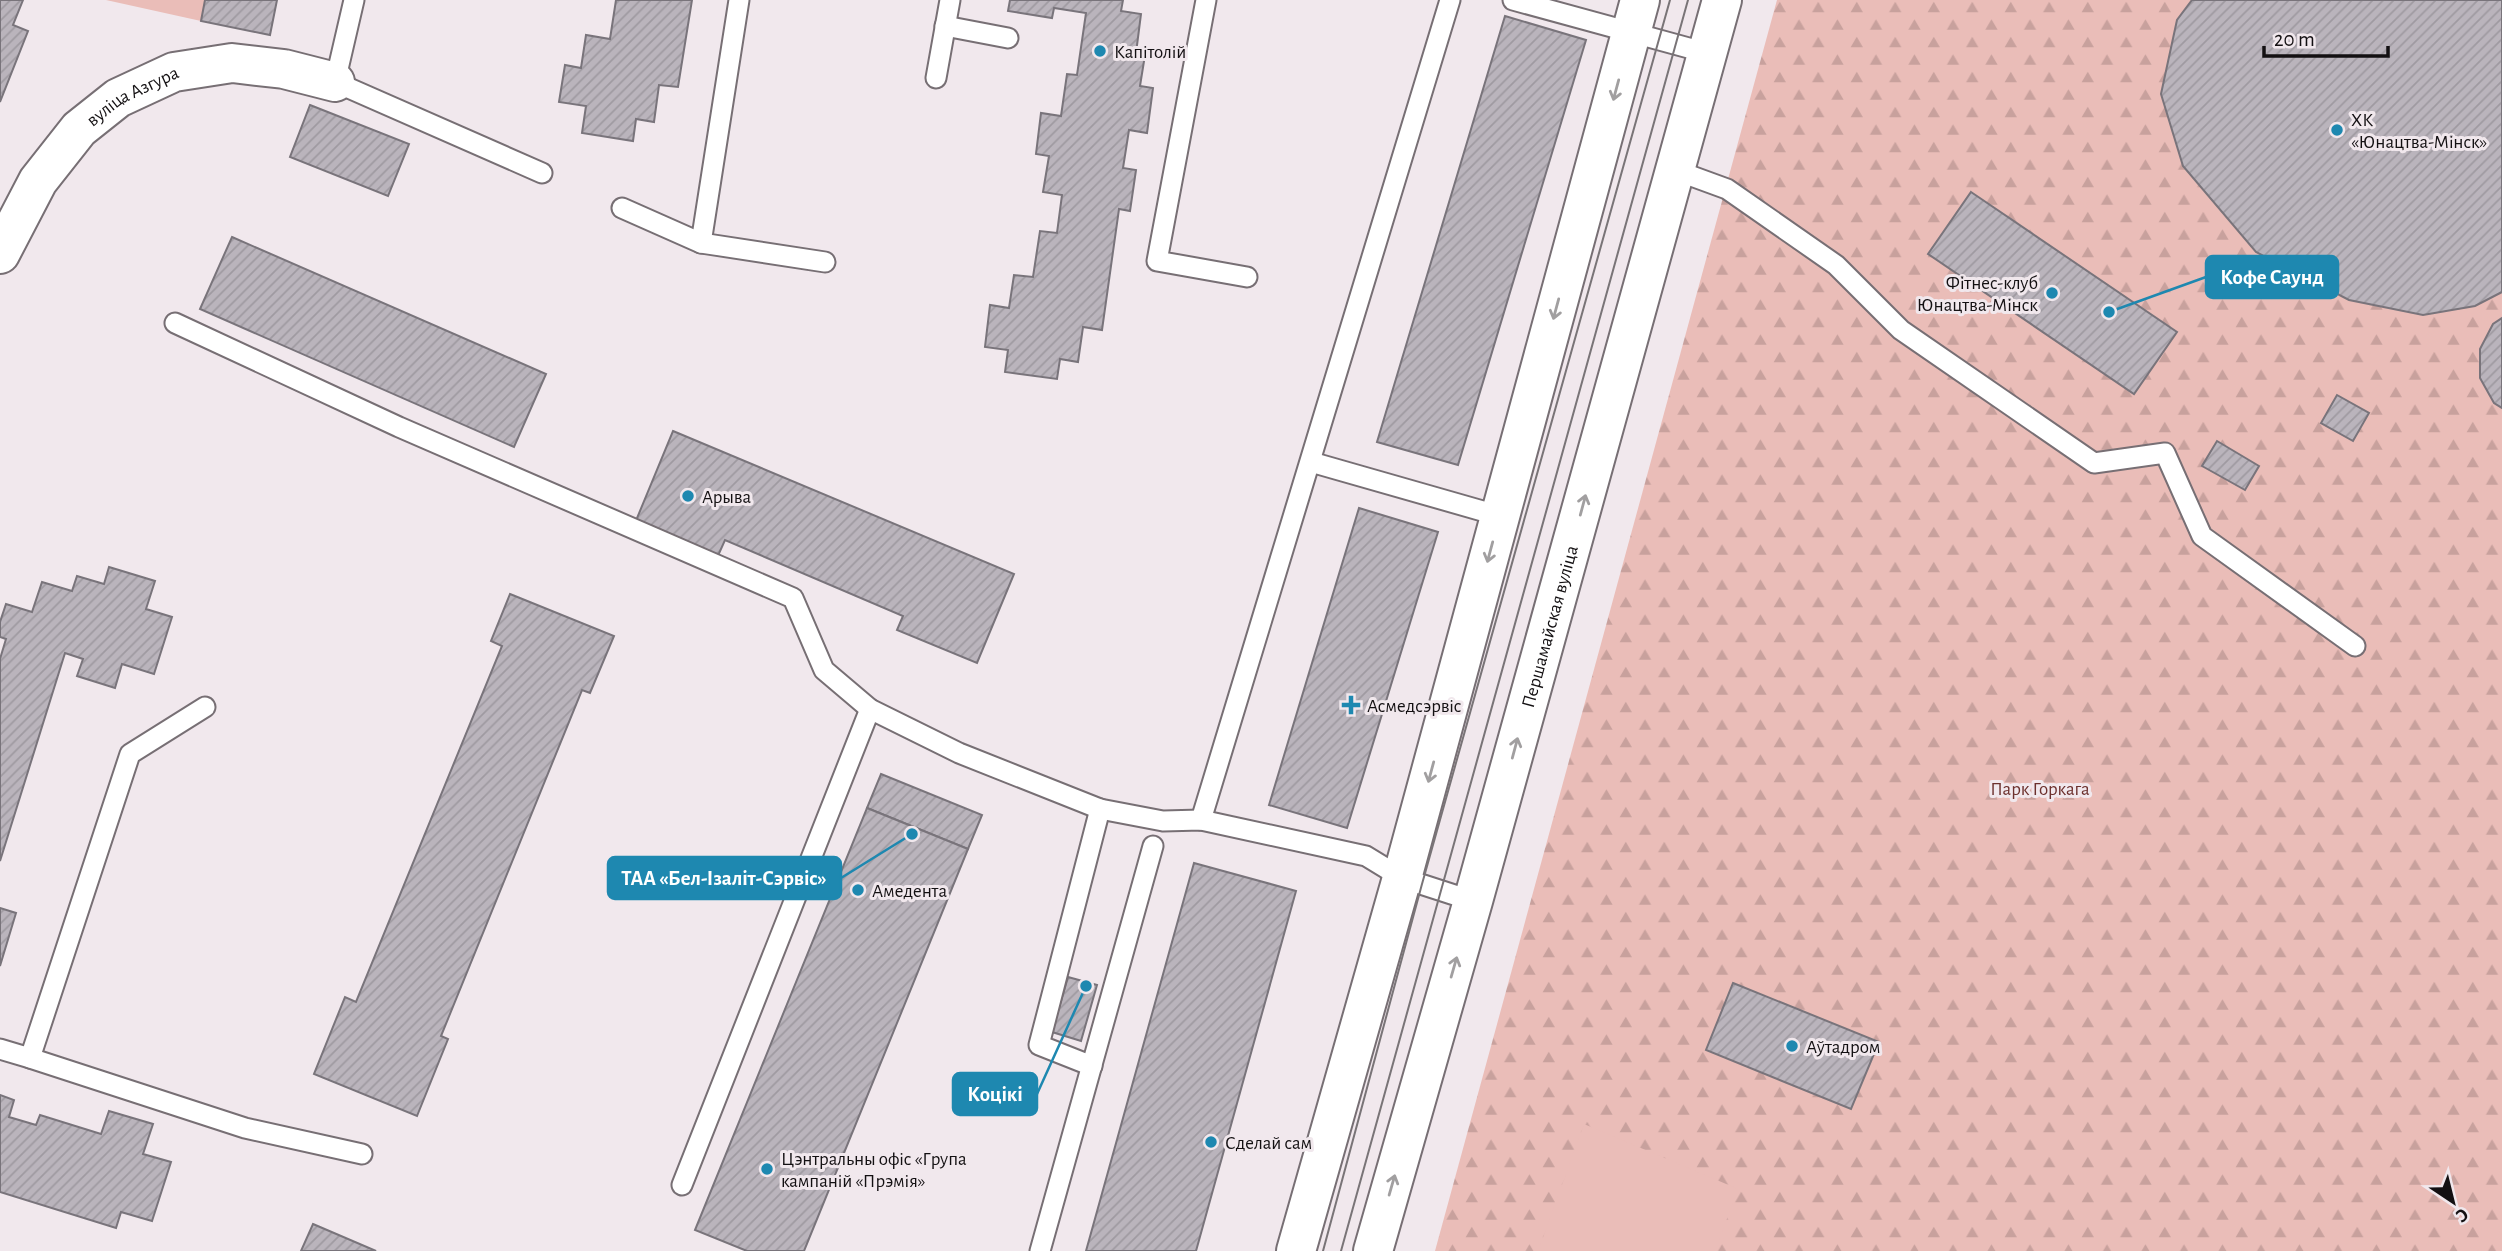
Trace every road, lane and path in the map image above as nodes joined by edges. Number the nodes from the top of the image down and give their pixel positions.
1 (354, 0) edge
2 (738, 0) edge
3 (950, 0) edge
4 (1206, 0) edge
5 (1450, 0) edge
6 (1513, 0) edge
7 (1722, 0) edge
8 (1635, 17) edge
9 (945, 26) junction
10 (1008, 38) dead end
11 (1707, 54) junction
12 (936, 78) dead end
13 (335, 82) junction
14 (1675, 170) junction
15 (542, 173) dead end
16 (622, 208) dead end
17 (701, 243) junction
18 (0, 254) edge
19 (825, 262) dead end
20 (1247, 277) dead end
21 (175, 323) dead end
22 (1311, 462) junction
23 (1500, 516) junction
24 (2355, 646) dead end
25 (205, 707) dead end
26 (870, 709) junction
27 (1100, 809) junction
28 (1201, 820) junction
29 (1153, 846) dead end
30 (1402, 878) junction
31 (1473, 901) junction
32 (0, 1049) edge
33 (30, 1058) junction
34 (1091, 1066) junction
35 (362, 1154) dead end
36 (682, 1185) dead end
37 (1040, 1251) edge
38 (1296, 1251) edge
39 (1373, 1251) edge

1 - 13 lane
2 - 17 lane
3 - 9 lane
4 - 20 lane
5 - 22 lane
6 - 8 lane
7 - 11 main road, Першамайская вуліца
8 - 11 lane
8 -> 23 main road
9 - 10 lane
9 - 12 lane
11 - 14 main road, Першамайская вуліца
13 - 15 lane
13 - 18 main road, вуліца Азгура
14 - 24 lane
31 -> 14 main road, Першамайская вуліца
16 - 17 lane
17 - 19 lane
21 - 26 lane
22 - 23 lane
22 - 28 lane
23 -> 30 main road
25 - 33 lane
26 - 27 lane
26 - 36 lane
27 - 28 lane
27 - 34 lane
28 - 30 lane
29 - 34 lane
30 - 31 lane
30 - 38 main road
39 -> 31 main road, Першамайская вуліца
32 - 33 lane
33 - 35 lane
34 - 37 lane

